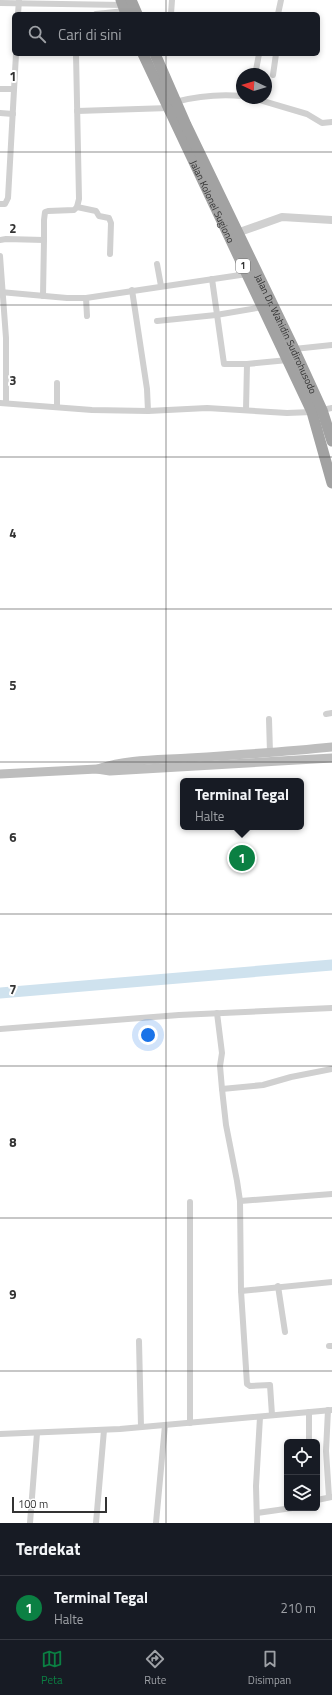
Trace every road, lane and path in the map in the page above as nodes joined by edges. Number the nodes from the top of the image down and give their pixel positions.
1 (172, 0) edge
2 (281, 0) edge
3 (19, 2) edge
4 (0, 3) edge
5 (90, 4) junction
6 (125, 6) edge
7 (18, 12) edge
8 (92, 12) edge
9 (102, 12) edge
10 (134, 12) edge
11 (171, 12) edge
12 (278, 12) edge
13 (16, 56) edge
14 (76, 56) edge
15 (144, 56) edge
16 (156, 56) edge
17 (259, 56) edge
18 (276, 56) edge
19 (256, 68) edge
20 (273, 75) dead end
21 (0, 89) edge
22 (14, 89) junction
23 (236, 96) edge
24 (272, 104) edge
25 (172, 105) junction
26 (77, 111) junction
27 (0, 113) edge
28 (13, 114) junction
29 (332, 122) edge
30 (0, 204) edge
31 (77, 207) junction
32 (332, 220) edge
33 (233, 234) junction
34 (0, 240) edge
35 (44, 240) junction
36 (110, 254) dead end
37 (0, 256) edge
38 (157, 264) dead end
39 (247, 274) junction
40 (212, 279) junction
41 (161, 286) junction
42 (132, 290) junction
43 (1, 292) edge
44 (43, 296) junction
45 (86, 298) junction
46 (263, 307) junction
47 (216, 315) junction
48 (87, 316) dead end
49 (157, 322) dead end
50 (332, 345) edge
51 (294, 349) junction
52 (288, 360) junction
53 (247, 364) junction
54 (57, 383) dead end
55 (3, 403) edge
56 (57, 407) junction
57 (246, 410) junction
58 (322, 410) edge
59 (148, 411) junction
60 (331, 435) edge
61 (332, 483) edge
62 (269, 719) dead end
63 (332, 747) edge
64 (319, 749) junction
65 (270, 753) junction
66 (332, 758) edge
67 (320, 759) junction
68 (97, 769) junction
69 (0, 774) edge
70 (332, 1008) edge
71 (217, 1013) junction
72 (0, 1029) edge
73 (332, 1070) edge
74 (222, 1089) junction
75 (332, 1194) edge
76 (240, 1201) junction
77 (190, 1202) dead end
78 (332, 1282) edge
79 (278, 1286) junction
80 (241, 1290) junction
81 (285, 1332) dead end
82 (139, 1341) dead end
83 (330, 1410) edge
84 (309, 1412) junction
85 (272, 1416) junction
86 (260, 1417) junction
87 (190, 1423) junction
88 (165, 1425) junction
89 (141, 1427) junction
90 (104, 1430) junction
91 (38, 1433) junction
92 (0, 1434) edge
93 (309, 1439) edge
94 (330, 1497) edge
95 (320, 1499) edge
96 (284, 1509) edge
97 (257, 1513) junction
98 (30, 1523) edge
99 (96, 1523) edge
100 (156, 1523) edge
101 (257, 1523) edge

1 - 11 street
2 - 12 street
3 - 4 street
3 - 5 street
3 - 7 street
5 - 6 street
5 - 8 street
6 - 9 street
6 - 10 highway
13 - 22 street
14 - 26 street
15 - 25 highway, 1
16 - 25 highway, Jalan Dr. Wahidin Sudirohusodo / 1
17 - 19 street
18 - 20 street
21 - 22 street
22 - 28 street
23 - 25 street
24 - 29 street
25 - 26 street
25 - 33 highway, Jalan Dr. Wahidin Sudirohusodo / 1
26 - 31 street
27 - 28 street
28 - 30 street
31 - 35 street
31 - 36 street
32 - 33 street
33 - 39 highway, Jalan Kolonel Sugiono / 1
33 - 51 highway, Jalan Dr. Wahidin Sudirohusodo / 1
34 - 35 street
35 - 44 street
37 - 43 street
38 - 41 street
39 - 40 street
39 - 46 highway, Jalan Kolonel Sugiono / 1
40 - 41 street
40 - 47 street
41 - 42 street
42 - 45 street
42 - 59 street
43 - 44 street
43 - 55 street
44 - 45 street
45 - 48 street
46 - 47 street
46 - 52 highway, Jalan Kolonel Sugiono / 1
47 - 49 street
47 - 53 street
50 - 51 street
51 - 58 highway, Jalan Dr. Wahidin Sudirohusodo / 1
52 - 53 street
52 - 58 highway, Jalan Kolonel Sugiono / 1
53 - 57 street
54 - 56 street
55 - 56 street
56 - 59 street
57 - 58 street
57 - 59 street
58 - 60 highway, Jalan Dr. Wahidin Sudirohusodo / 1
58 - 61 highway, Jalan Kolonel Sugiono / 1
62 - 65 street
63 - 64 main road
64 - 65 main road
64 - 67 main road
65 - 68 main road
66 - 67 main road
67 - 68 main road
68 - 69 main road
70 - 71 street
71 - 72 street
71 - 74 street
73 - 74 street
74 - 76 street
75 - 76 street
76 - 80 street
77 - 87 street
78 - 79 street
79 - 80 street
79 - 81 street
80 - 85 street
82 - 89 street
83 - 84 street
83 - 94 street
84 - 85 street
84 - 93 street
85 - 86 street
86 - 87 street
86 - 97 street
87 - 88 street
88 - 89 street
88 - 100 street
89 - 90 street
90 - 91 street
90 - 99 street
91 - 92 street
91 - 98 street
94 - 95 street
96 - 97 street
97 - 101 street

